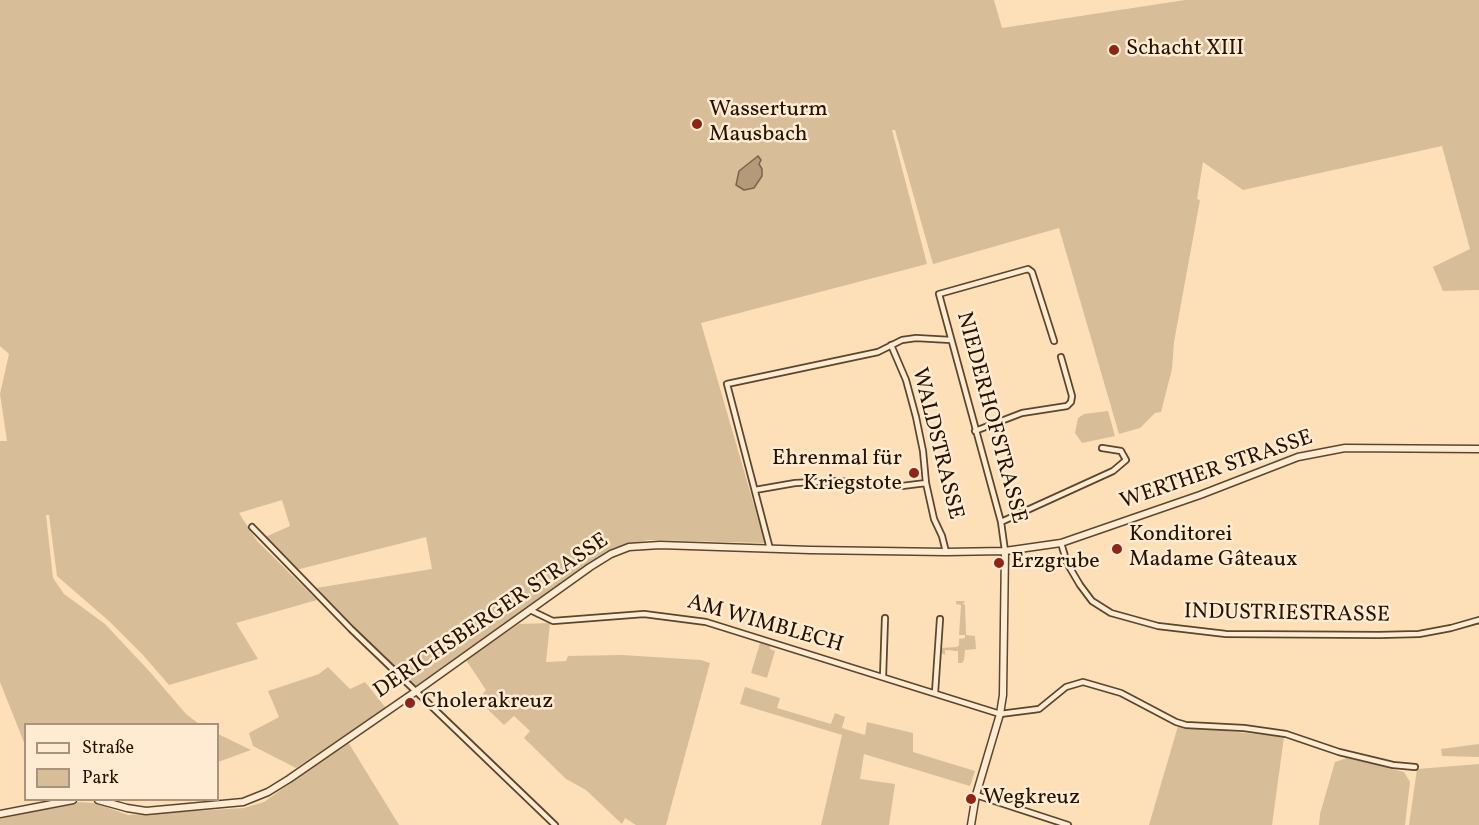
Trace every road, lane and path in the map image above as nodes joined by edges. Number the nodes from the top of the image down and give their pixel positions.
1 (951, 340) junction
2 (1054, 341) dead end
3 (891, 345) junction
4 (1061, 357) dead end
5 (975, 431) junction
6 (1102, 448) dead end
7 (1479, 449) edge
8 (926, 483) junction
9 (755, 490) junction
10 (1001, 522) junction
11 (252, 527) dead end
12 (1061, 543) junction
13 (770, 549) junction
14 (1005, 551) junction
15 (946, 552) junction
16 (530, 610) junction
17 (885, 618) dead end
18 (940, 619) dead end
19 (1479, 620) edge
20 (883, 677) junction
21 (415, 692) junction
22 (935, 693) junction
23 (1000, 714) junction
24 (1415, 767) dead end
25 (976, 795) junction
26 (68, 801) edge
27 (102, 801) edge
28 (0, 814) edge
29 (555, 825) edge
30 (971, 825) edge
31 (1068, 825) edge

1 - 2 street, NIEDERHOFSTRASSE
1 - 3 street
1 - 5 street, NIEDERHOFSTRASSE
3 - 8 street, WALDSTRASSE
3 - 9 street
4 - 5 street
5 - 10 street, NIEDERHOFSTRASSE
6 - 10 street
7 - 12 street, WERTHER STRASSE
8 - 9 street
8 - 15 street, WALDSTRASSE
9 - 13 street
10 - 14 street, NIEDERHOFSTRASSE
11 - 21 street
12 - 14 street, WERTHER STRASSE
12 - 19 street, INDUSTRIESTRASSE
13 - 15 street, DERICHSBERGER STRASSE
13 - 16 street, DERICHSBERGER STRASSE
14 - 15 street, DERICHSBERGER STRASSE
14 - 23 street
16 - 20 street, AM WIMBLECH
16 - 21 street, DERICHSBERGER STRASSE
17 - 20 street
18 - 22 street
20 - 22 street, AM WIMBLECH
21 - 27 street, DERICHSBERGER STRASSE
21 - 29 street
22 - 23 street, AM WIMBLECH
23 - 24 street
23 - 25 street
25 - 30 street
25 - 31 street
26 - 28 street

